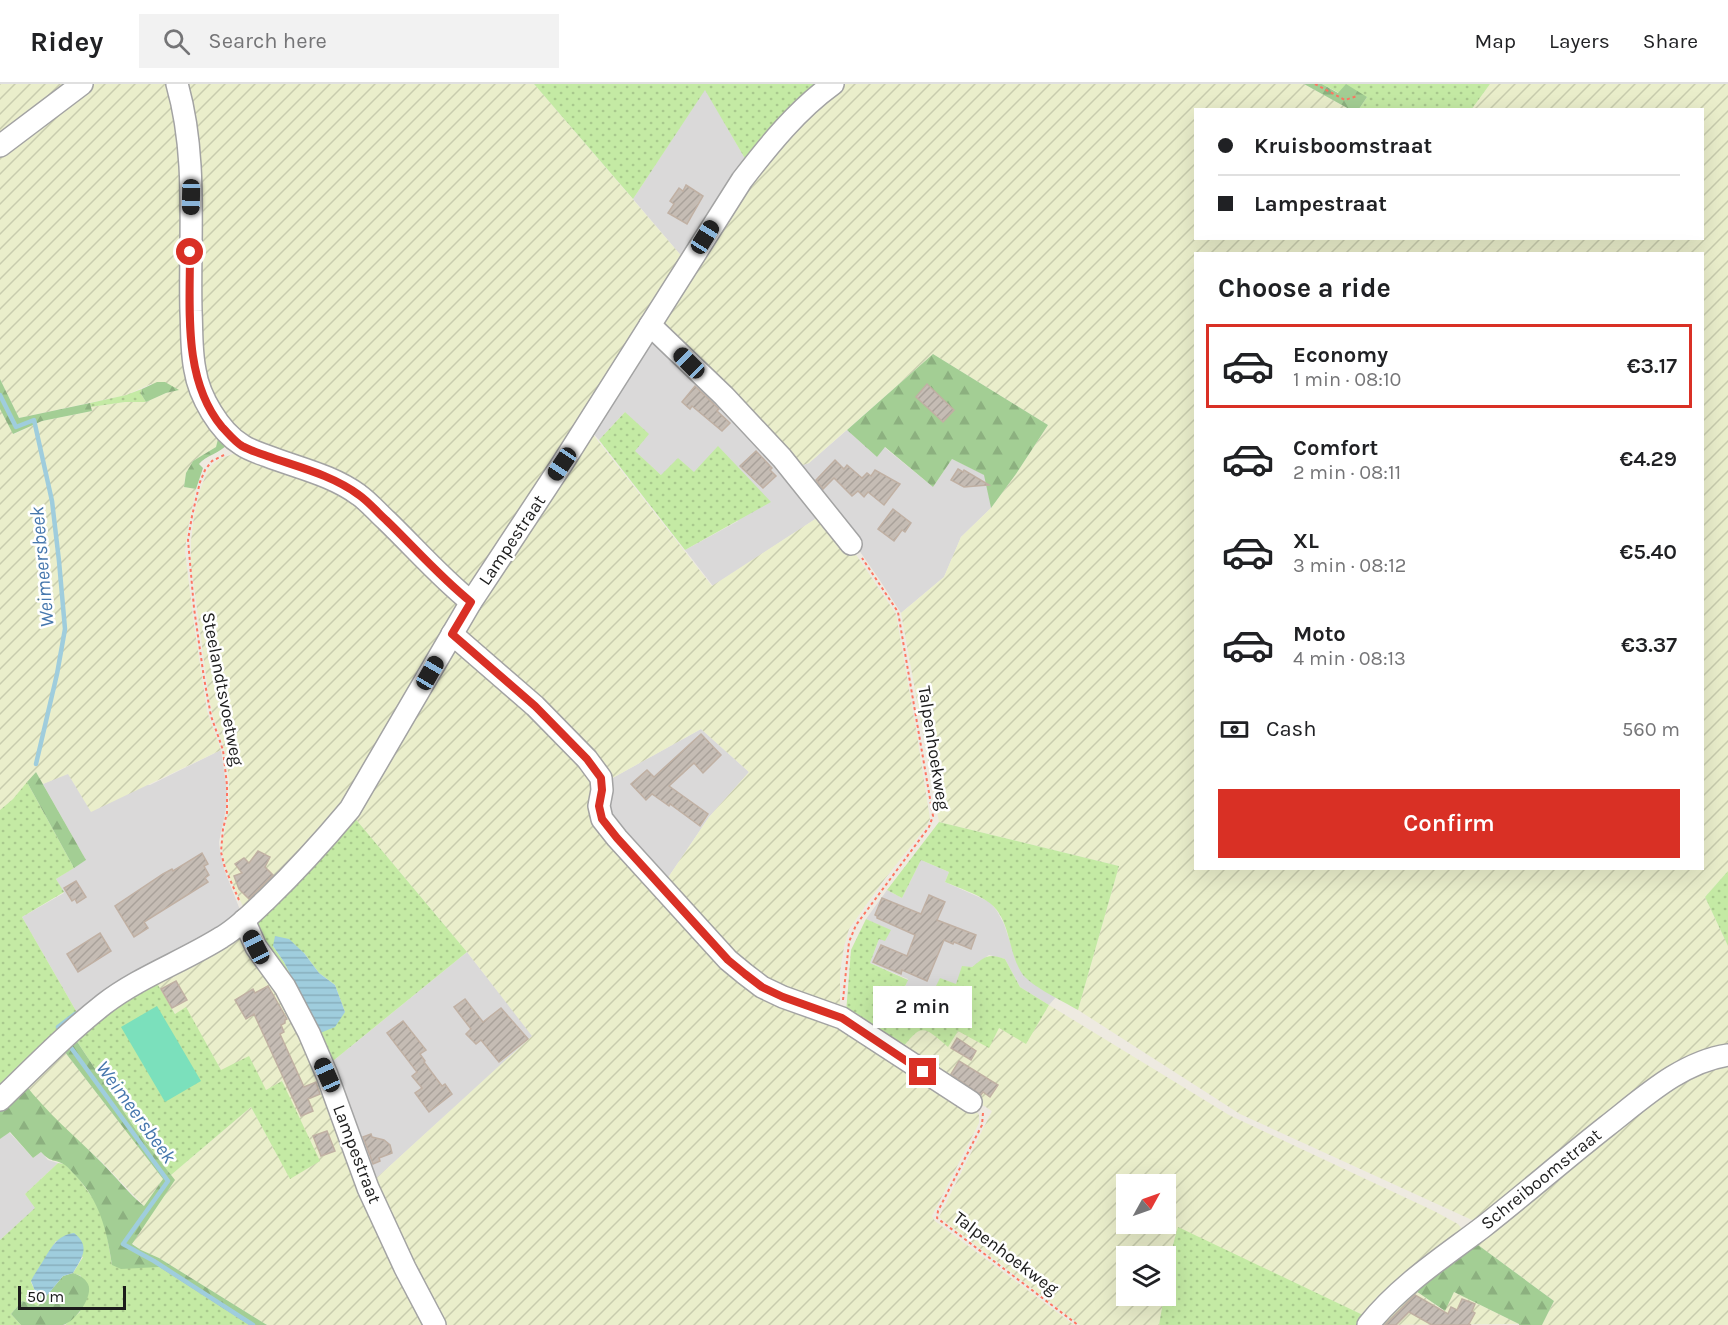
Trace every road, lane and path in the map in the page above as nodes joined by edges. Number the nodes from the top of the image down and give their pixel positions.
1 (82, 84) edge
2 (177, 84) edge
3 (833, 84) edge
4 (1315, 84) edge
5 (1356, 96) dead end
6 (0, 146) edge
7 (651, 325) junction
8 (242, 446) junction
9 (851, 544) joint
10 (471, 602) junction
11 (452, 634) junction
12 (244, 920) junction
13 (842, 1018) junction
14 (1728, 1055) edge
15 (0, 1100) edge
16 (971, 1102) joint
17 (435, 1325) edge
18 (1078, 1325) edge
19 (1368, 1325) edge

1 - 6 street
2 - 8 street
3 - 7 street, Lampestraat
4 - 5 path
7 - 9 street
7 - 10 street, Lampestraat
8 - 10 street
8 - 12 path, Steelandtsvoetweg
9 - 13 path, Talpenhoekweg
10 - 11 street, Lampestraat
11 - 12 street, Lampestraat
11 - 13 street
12 - 15 street, Lampestraat
12 - 17 street, Lampestraat
13 - 16 street
14 - 19 street, Schreiboomstraat
16 - 18 path, Talpenhoekweg

